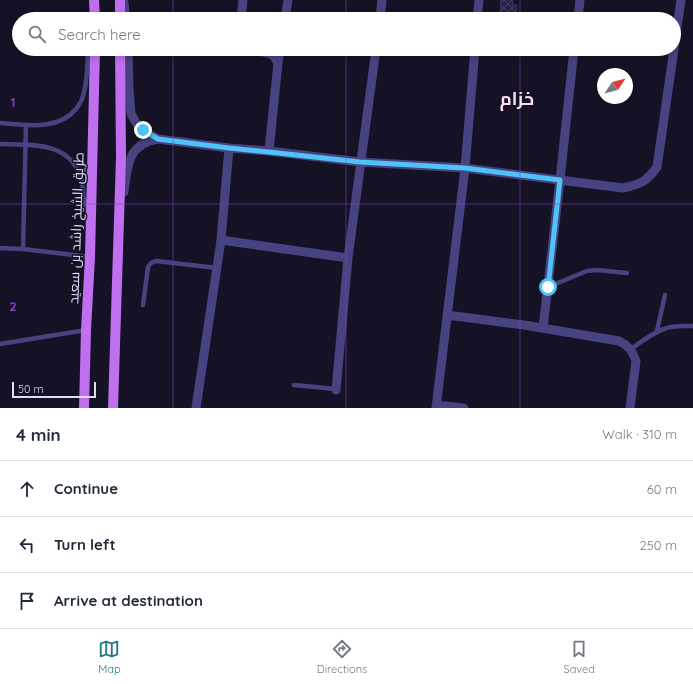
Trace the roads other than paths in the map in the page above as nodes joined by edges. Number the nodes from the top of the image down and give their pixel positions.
1 (94, 0) edge
2 (120, 0) edge
3 (123, 0) edge
4 (243, 0) edge
5 (288, 0) edge
6 (382, 0) edge
7 (479, 0) edge
8 (580, 0) edge
9 (680, 0) edge
10 (95, 12) edge
11 (120, 12) edge
12 (125, 12) edge
13 (242, 12) edge
14 (286, 12) edge
15 (381, 12) edge
16 (478, 12) edge
17 (579, 12) edge
18 (678, 12) edge
19 (88, 56) edge
20 (95, 56) edge
21 (120, 56) edge
22 (128, 56) edge
23 (272, 56) edge
24 (279, 56) edge
25 (375, 56) edge
26 (474, 56) edge
27 (573, 56) edge
28 (672, 56) edge
29 (278, 63) junction
30 (0, 124) edge
31 (26, 125) junction
32 (158, 139) junction
33 (0, 144) edge
34 (25, 145) junction
35 (229, 148) junction
36 (269, 152) junction
37 (360, 162) junction
38 (465, 168) junction
39 (560, 180) junction
40 (91, 220) junction
41 (221, 240) junction
42 (118, 247) junction
43 (0, 248) edge
44 (22, 249) junction
45 (90, 257) junction
46 (348, 258) junction
47 (217, 268) junction
48 (627, 273) dead end
49 (548, 287) junction
50 (665, 295) dead end
51 (143, 305) dead end
52 (447, 315) junction
53 (693, 326) edge
54 (543, 328) junction
55 (86, 330) junction
56 (657, 331) junction
57 (0, 344) edge
58 (631, 349) junction
59 (294, 385) dead end
60 (336, 390) joint
61 (436, 407) edge
62 (84, 408) edge
63 (113, 408) edge
64 (196, 408) edge
65 (464, 408) edge
66 (630, 408) edge

1 - 10 main road
2 - 11 main road
3 - 12 street
4 - 13 street
5 - 14 street
6 - 15 street
7 - 16 street
8 - 17 street
9 - 18 street
19 - 31 lane
20 - 40 main road, طريق الشيخ راشد بن سعيد
21 - 42 main road
22 - 32 street
23 - 29 street
24 - 29 street
25 - 37 street
26 - 38 street
27 - 39 street
28 - 39 street
29 - 36 street
30 - 31 lane
31 - 34 lane
32 - 35 street
32 - 42 street
33 - 34 lane
34 - 40 lane
34 - 44 lane
35 - 36 street
35 - 41 street
36 - 37 street
37 - 38 street
37 - 46 street
38 - 39 street
38 - 52 street
39 - 49 street
40 - 45 main road, طريق الشيخ راشد بن سعيد
41 - 46 street
41 - 47 street
42 - 63 main road
43 - 44 lane
44 - 45 lane
45 - 55 main road, طريق الشيخ راشد بن سعيد
46 - 60 street
47 - 51 lane
47 - 64 street
48 - 49 lane
49 - 54 street
50 - 56 lane
52 - 54 street
52 - 61 street
53 - 56 lane
54 - 58 street
55 - 57 lane
55 - 62 main road, طريق الشيخ راشد بن سعيد
56 - 58 lane
58 - 66 street
59 - 60 lane
61 - 65 street

